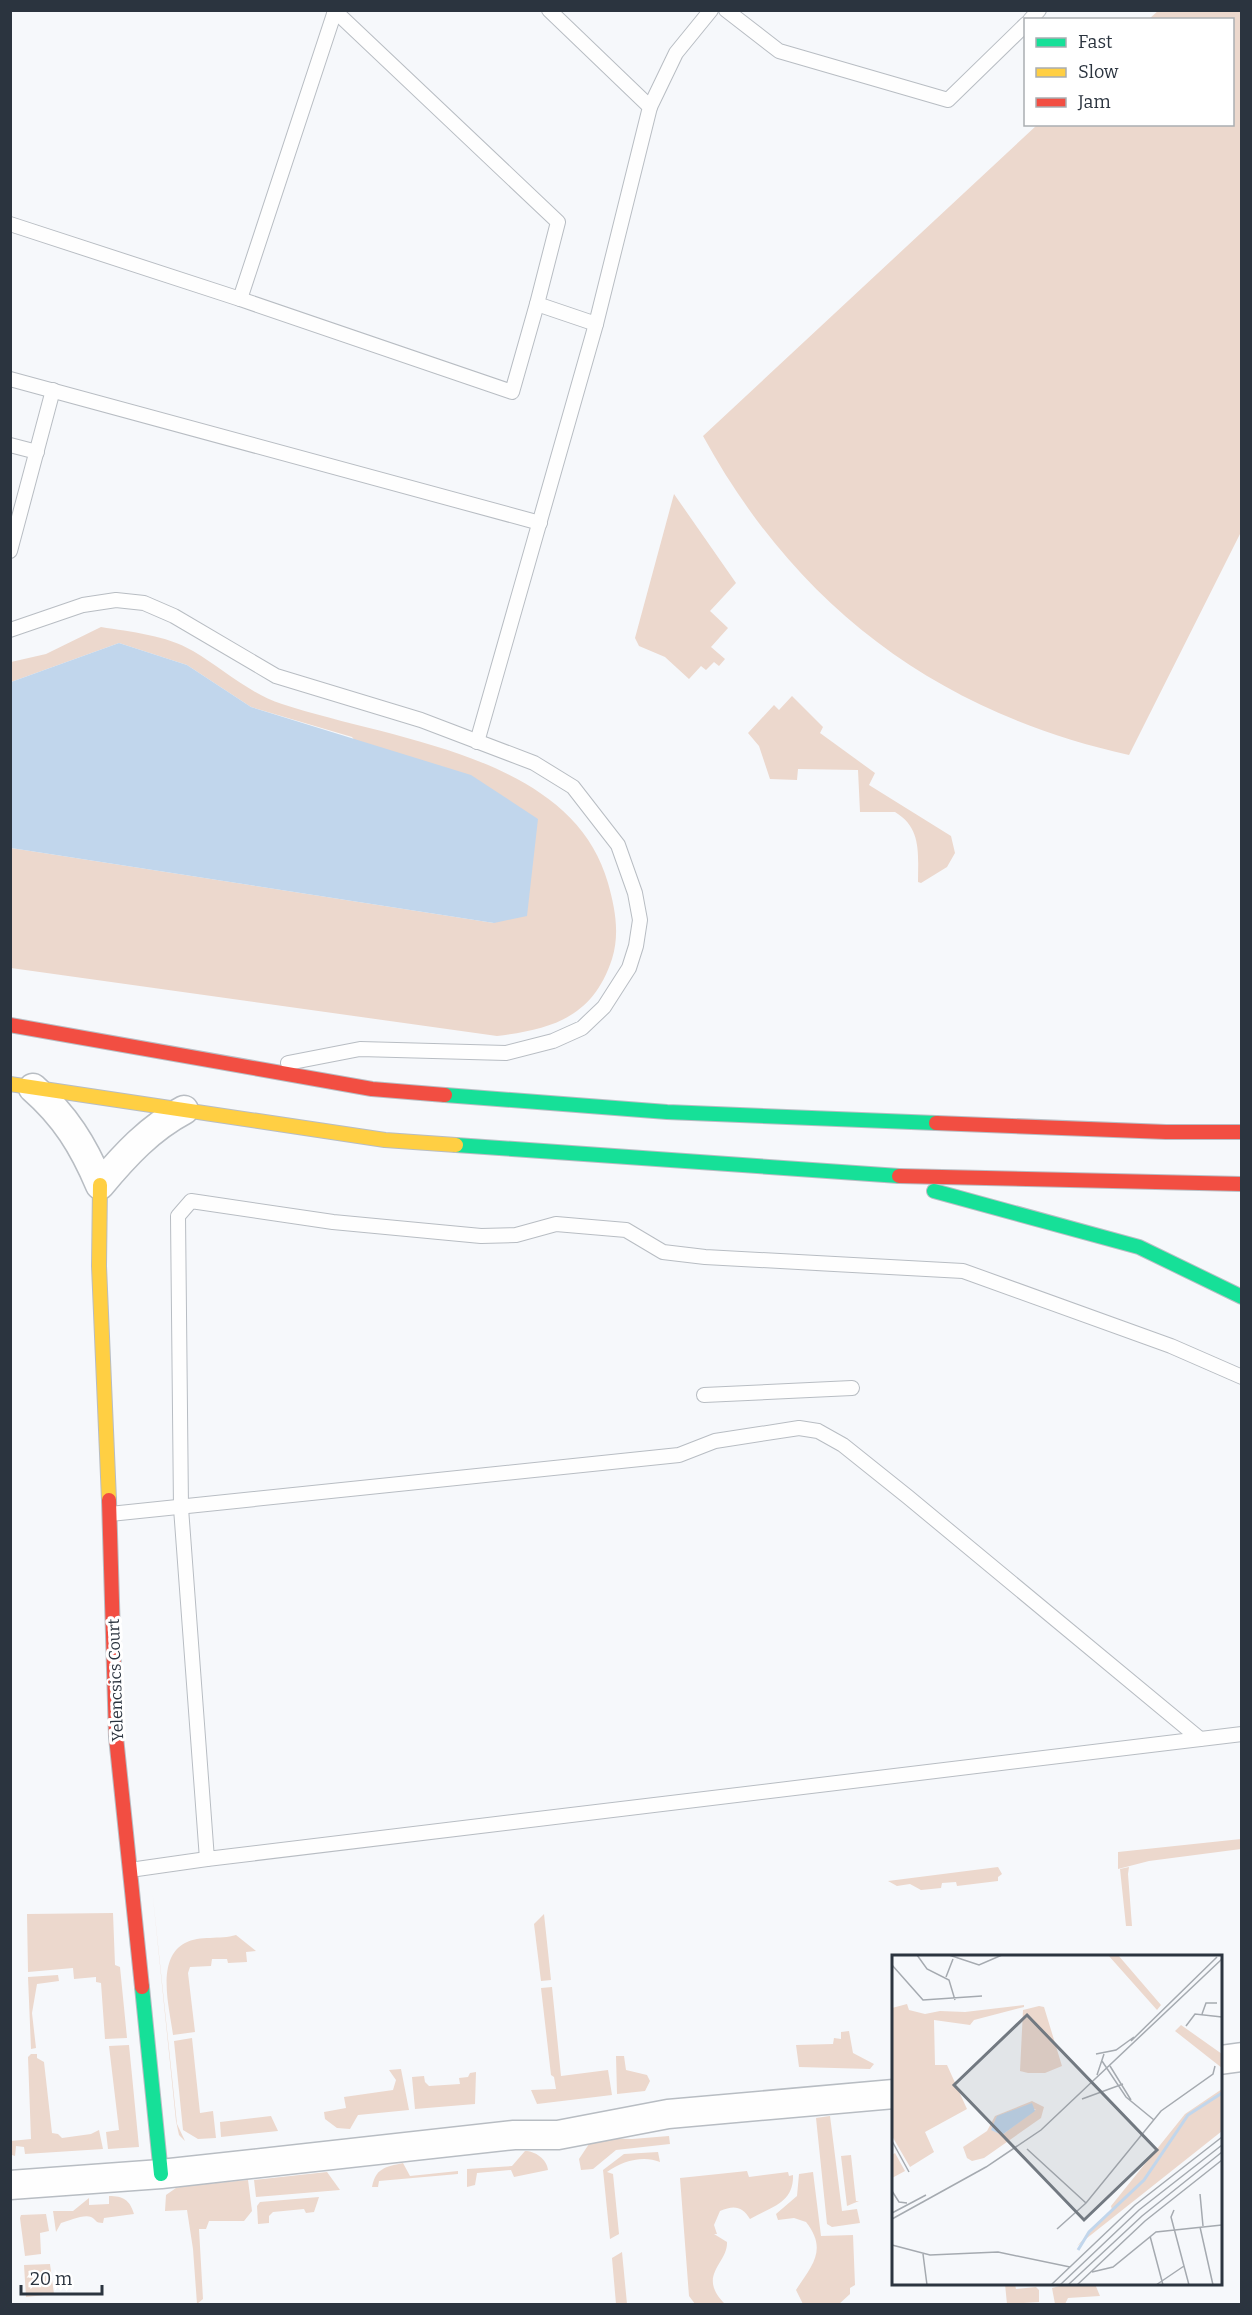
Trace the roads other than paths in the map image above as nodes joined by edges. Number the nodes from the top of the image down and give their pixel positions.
1 (549, 10) edge
2 (711, 10) edge
3 (726, 10) edge
4 (335, 11) edge
5 (1024, 26) edge
6 (650, 107) junction
7 (10, 224) edge
8 (240, 299) junction
9 (537, 304) junction
10 (596, 324) junction
11 (10, 379) edge
12 (53, 390) junction
13 (10, 445) edge
14 (37, 452) junction
15 (540, 523) junction
16 (10, 551) edge
17 (10, 630) edge
18 (477, 742) junction
19 (10, 1025) edge
20 (258, 1069) junction
21 (22, 1086) edge
22 (184, 1110) junction
23 (1242, 1132) edge
24 (877, 1176) junction
25 (1242, 1184) edge
26 (100, 1185) junction
27 (1242, 1297) edge
28 (1242, 1377) edge
29 (852, 1388) dead end
30 (704, 1395) dead end
31 (182, 1508) junction
32 (110, 1514) junction
33 (1242, 1734) edge
34 (1200, 1739) junction
35 (207, 1858) junction
36 (130, 1870) junction
37 (1242, 2057) edge
38 (1222, 2060) edge
39 (892, 2094) edge
40 (161, 2174) junction
41 (10, 2185) edge

1 - 6 lane
2 - 6 lane
3 - 5 lane
4 - 8 lane
4 - 9 lane
6 - 10 lane
7 - 8 lane
8 - 9 lane
9 - 10 lane
10 - 15 lane
11 - 12 lane
12 - 14 lane
12 - 15 lane
13 - 14 lane
14 - 16 lane
15 - 18 lane
17 - 18 lane
18 - 20 lane
19 - 20 main road
20 - 23 main road
21 - 22 main road
21 - 26 street, Yelencsics Court
22 - 24 main road
22 - 26 street
24 - 25 main road
24 - 27 main road
26 - 32 main road, Yelencsics Court
28 - 31 lane
29 - 30 lane
31 - 32 lane
31 - 34 lane
31 - 35 lane
32 - 36 main road, Yelencsics Court
33 - 34 lane
34 - 35 lane
35 - 36 lane
36 - 40 main road, Yelencsics Court
37 - 38 street
39 - 40 street
40 - 41 street

